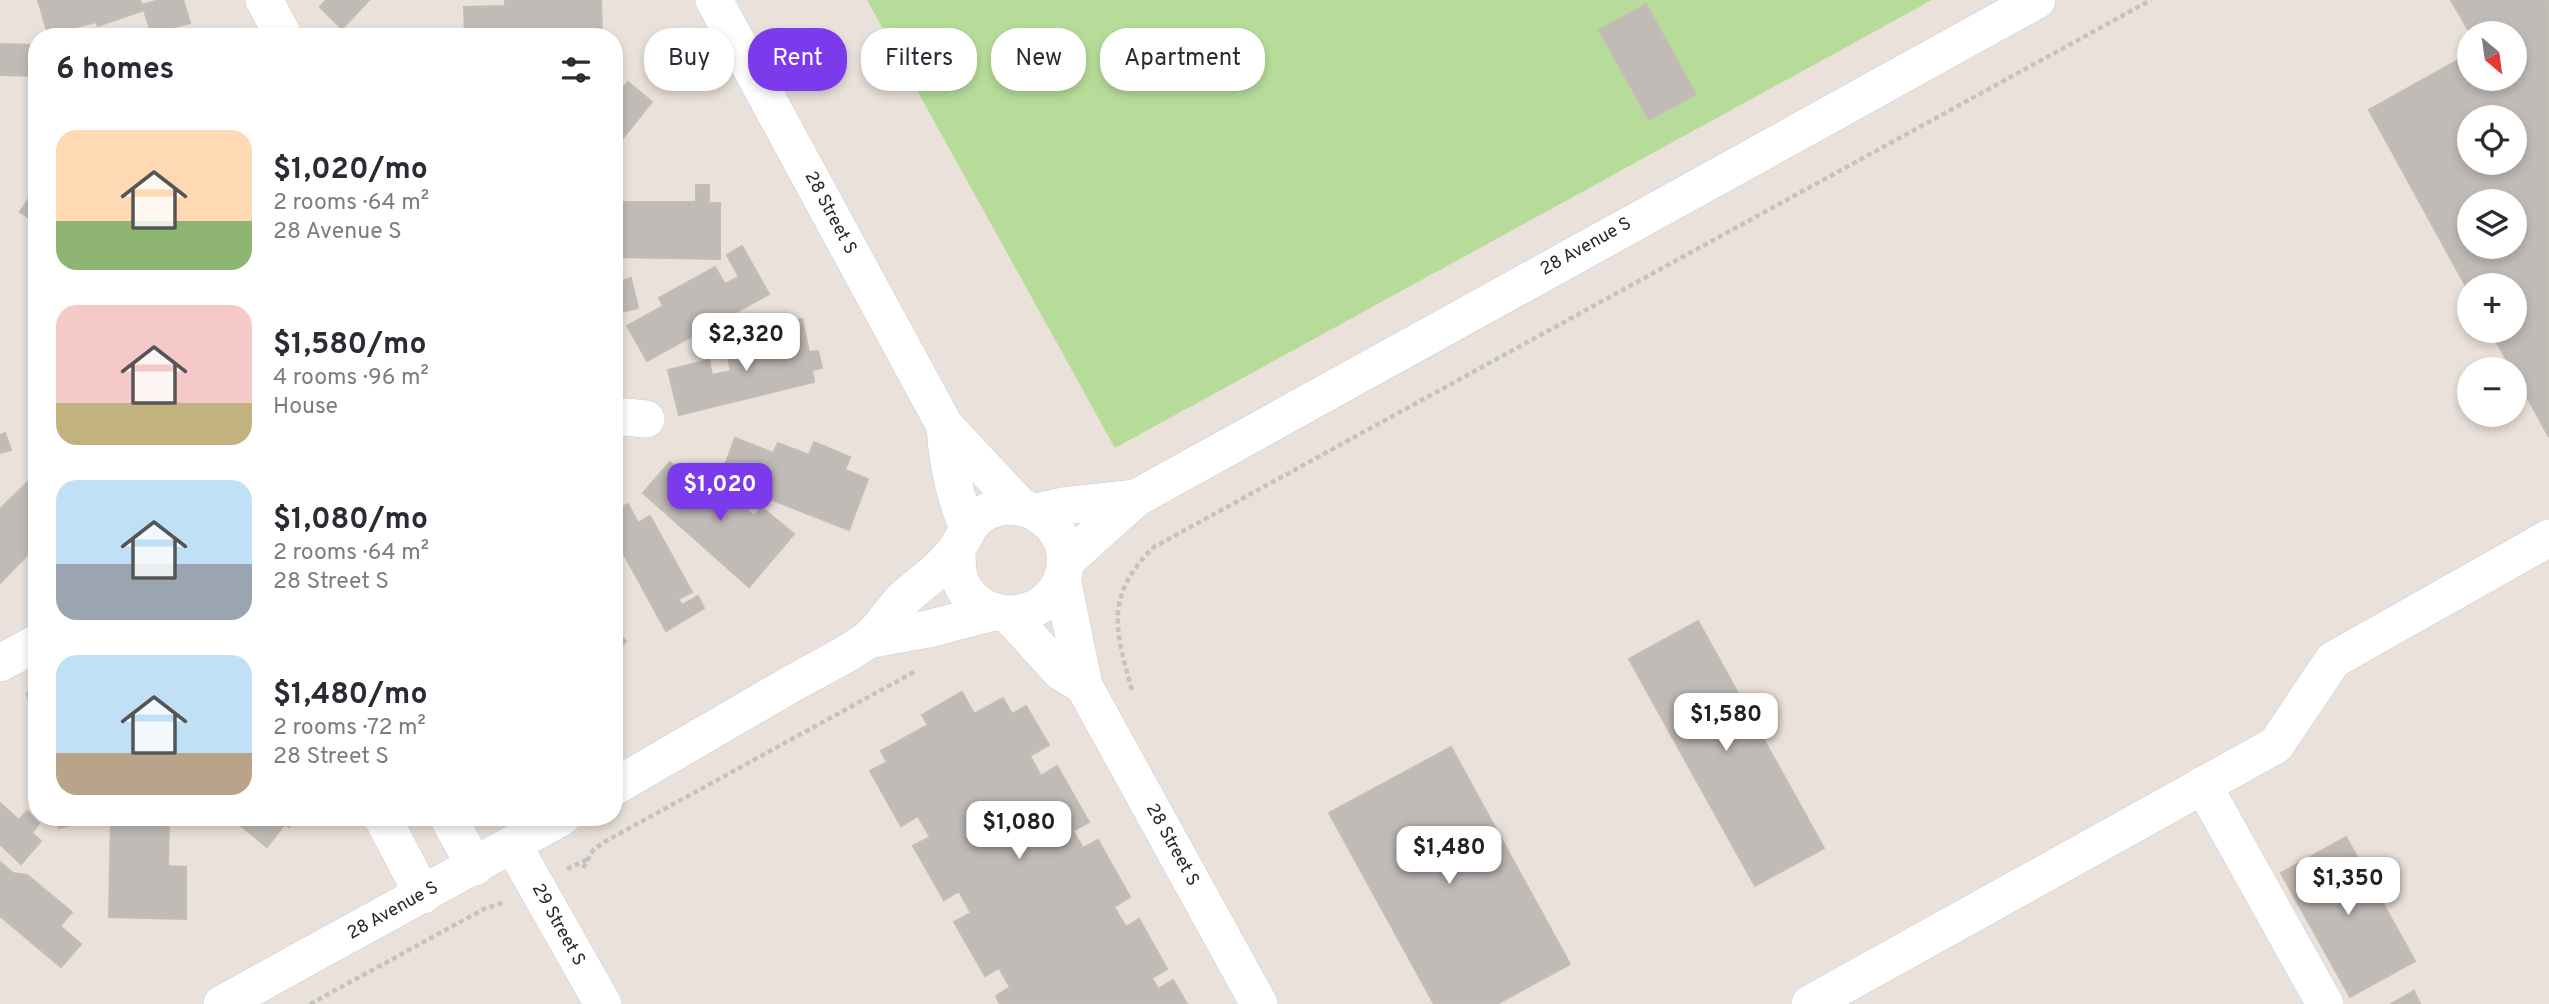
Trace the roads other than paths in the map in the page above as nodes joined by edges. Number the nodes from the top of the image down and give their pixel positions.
1 (264, 0) edge
2 (714, 0) edge
3 (2037, 0) edge
4 (279, 28) edge
5 (945, 426) junction
6 (1136, 498) junction
7 (1028, 509) junction
8 (2549, 538) edge
9 (962, 539) junction
10 (1063, 570) junction
11 (1001, 614) junction
12 (867, 640) junction
13 (28, 648) edge
14 (0, 663) edge
15 (1084, 686) junction
16 (623, 782) edge
17 (2203, 785) junction
18 (387, 826) edge
19 (453, 826) edge
20 (546, 826) edge
21 (513, 845) junction
22 (475, 867) junction
23 (423, 895) junction
24 (1859, 992) edge
25 (222, 1004) edge
26 (603, 1004) edge
27 (1259, 1004) edge
28 (1810, 1004) edge
29 (2325, 1004) edge

1 - 4 street
2 - 5 street, 28 Street S
3 - 6 street, 28 Avenue S
5 - 7 street
5 - 9 street
6 - 7 street
6 - 10 street
7 - 9 street
7 - 10 street
8 - 17 street
9 - 11 street
9 - 12 street
10 - 11 street
10 - 15 street
11 - 12 street
11 - 15 street
12 - 16 street
13 - 14 street
15 - 27 street, 28 Street S
17 - 24 street
17 - 29 street
18 - 23 street
19 - 22 street
20 - 21 street, 28 Avenue S
21 - 22 street, 28 Avenue S
21 - 26 street, 29 Street S
22 - 23 street, 28 Avenue S
23 - 25 street, 28 Avenue S
24 - 28 street

